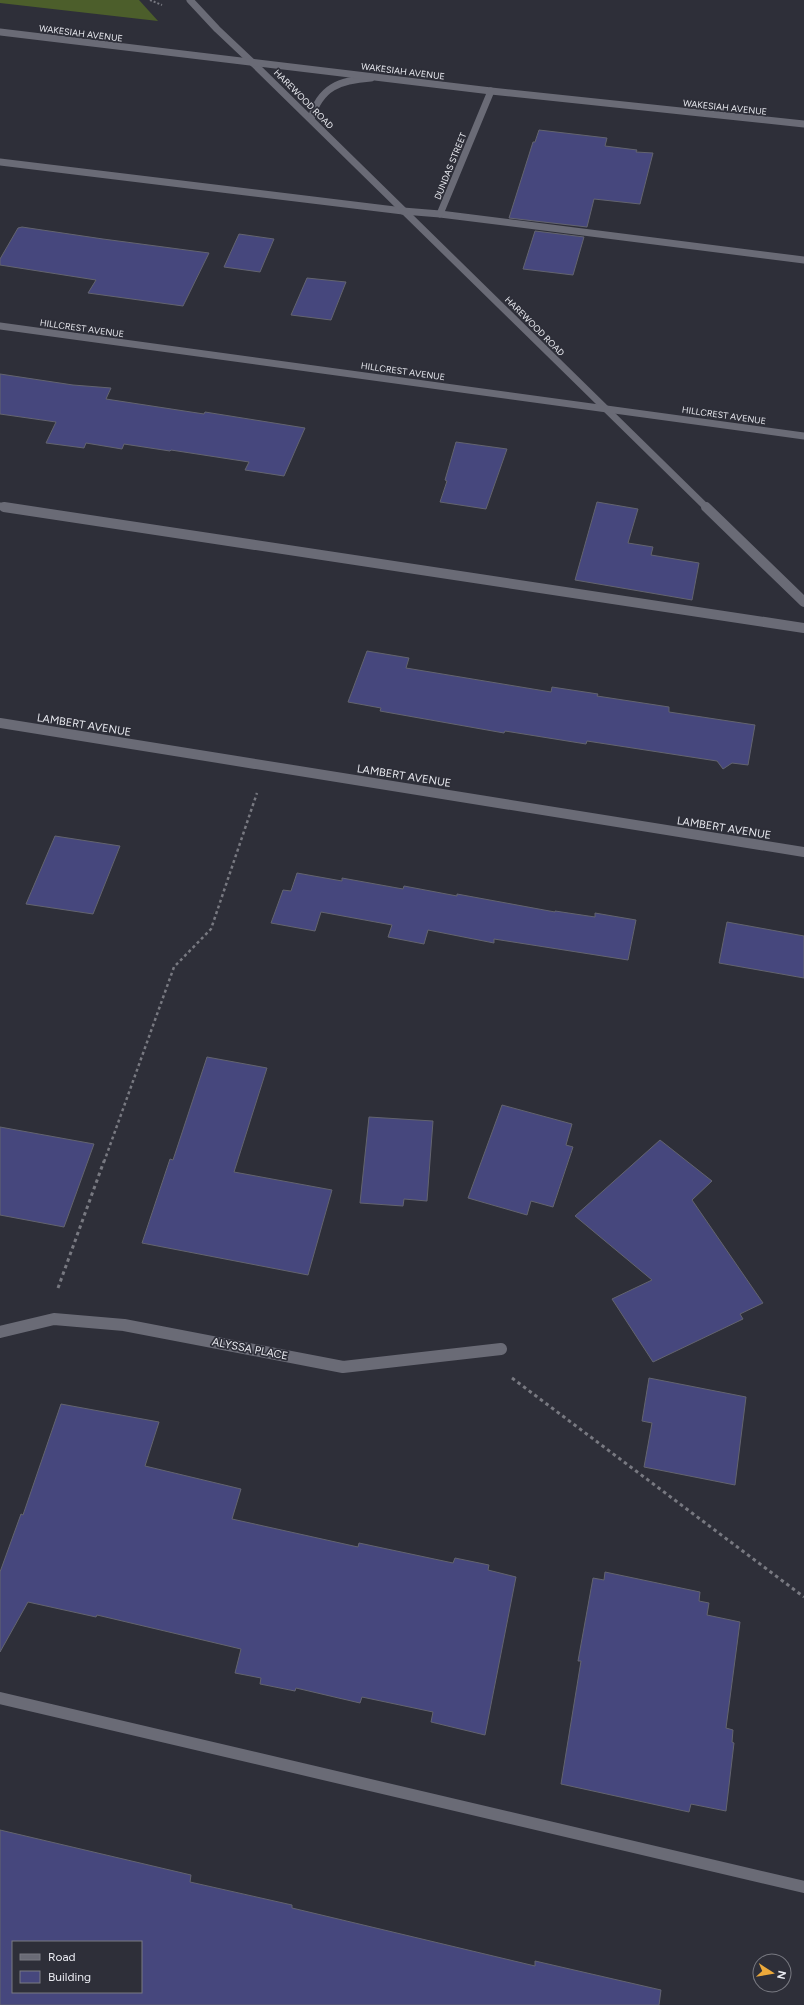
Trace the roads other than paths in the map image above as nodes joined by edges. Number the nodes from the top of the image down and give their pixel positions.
1 (190, 0) edge
2 (0, 32) edge
3 (253, 63) junction
4 (384, 78) junction
5 (491, 91) junction
6 (310, 120) junction
7 (804, 124) edge
8 (0, 162) edge
9 (403, 211) junction
10 (440, 214) junction
11 (804, 260) edge
12 (0, 326) edge
13 (605, 409) junction
14 (804, 436) edge
15 (0, 506) edge
16 (804, 602) edge
17 (804, 628) edge
18 (0, 723) edge
19 (804, 852) edge
20 (0, 1332) edge
21 (501, 1349) dead end
22 (0, 1698) edge
23 (804, 1887) edge

1 - 3 street, HAREWOOD ROAD
2 - 3 street, WAKESIAH AVENUE
3 - 4 street, WAKESIAH AVENUE
3 - 6 street, HAREWOOD ROAD
4 - 5 street, WAKESIAH AVENUE
4 - 6 street
5 - 7 street, WAKESIAH AVENUE
5 - 10 street, DUNDAS STREET
6 - 9 street, HAREWOOD ROAD
8 - 9 street, DUNDAS STREET
9 - 10 street, DUNDAS STREET
9 - 13 street, HAREWOOD ROAD
10 - 11 street
12 - 13 street, HILLCREST AVENUE
13 - 14 street, HILLCREST AVENUE
13 - 16 street, HAREWOOD ROAD
15 - 17 street
18 - 19 street, LAMBERT AVENUE
20 - 21 street, ALYSSA PLACE
22 - 23 street

